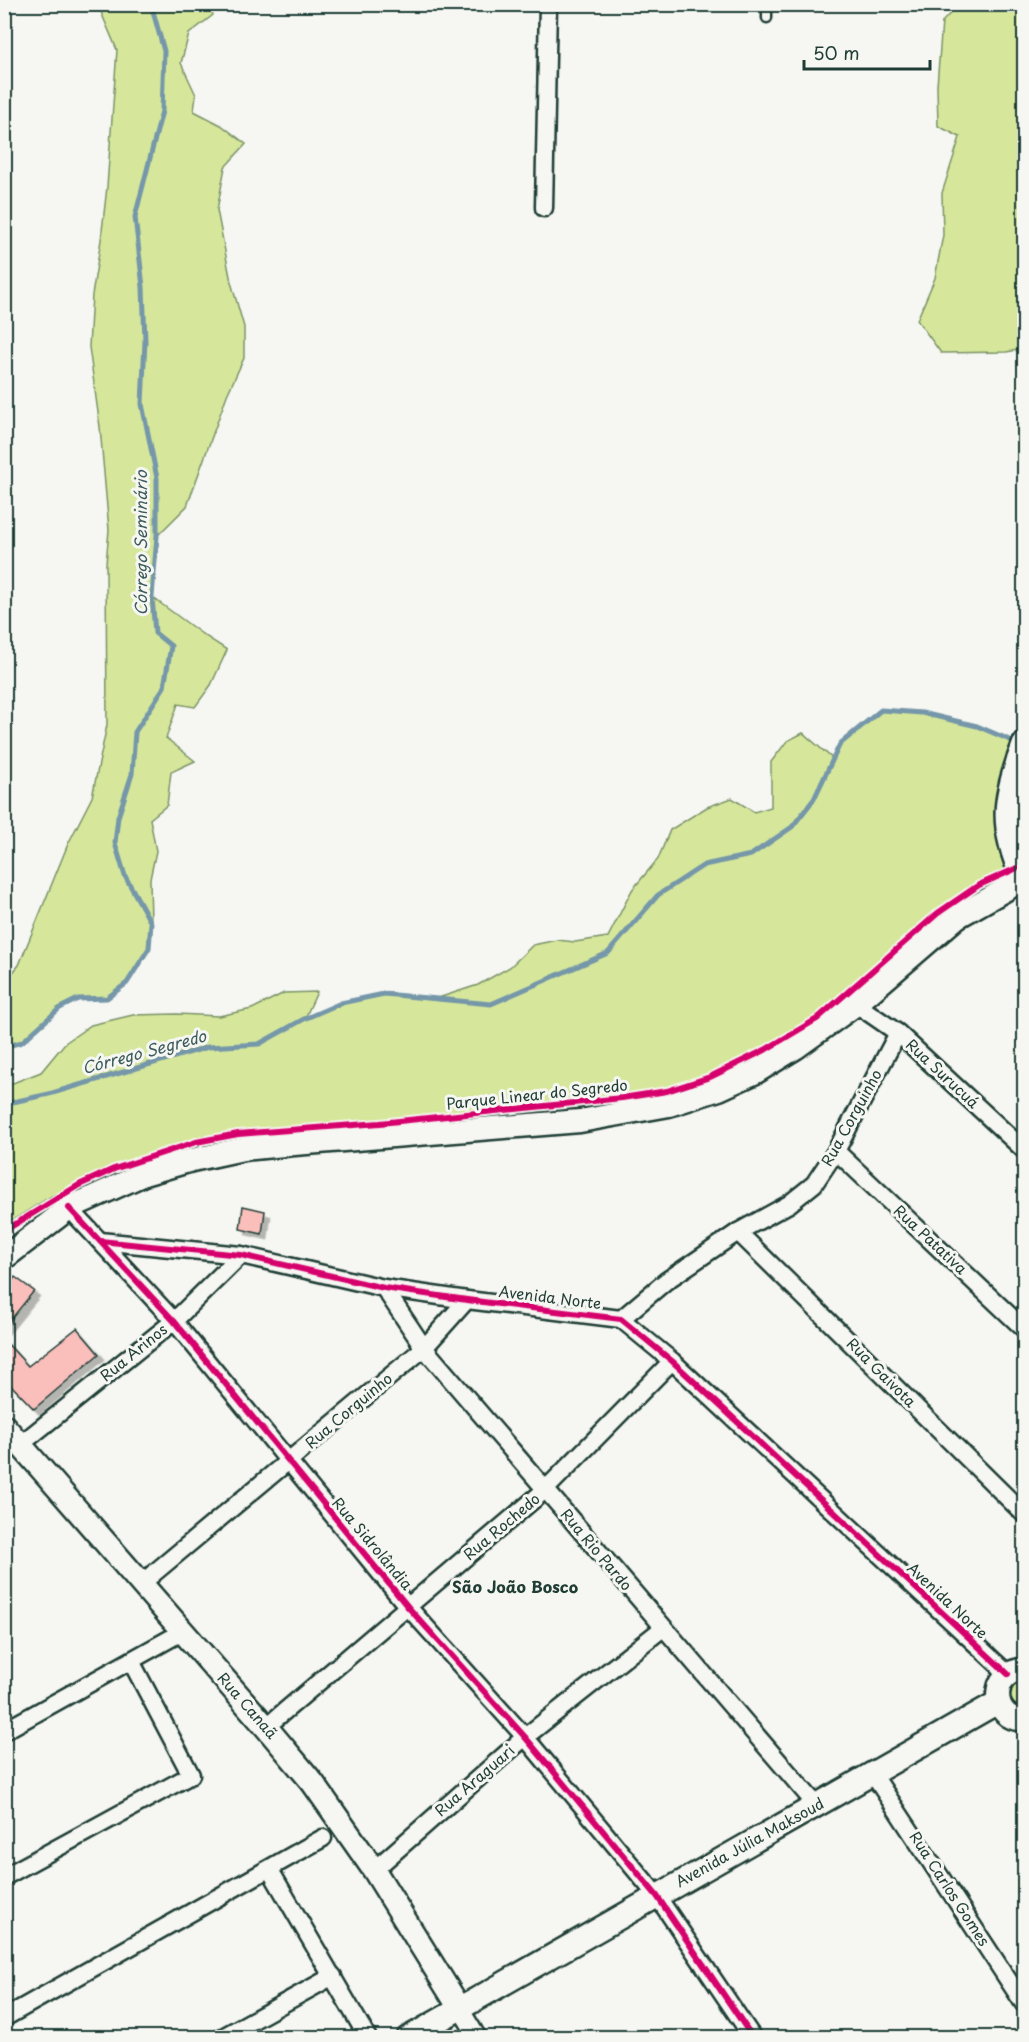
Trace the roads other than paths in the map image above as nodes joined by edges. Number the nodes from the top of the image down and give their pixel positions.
1 (548, 4) edge
2 (767, 4) edge
3 (767, 18) dead end
4 (544, 208) dead end
5 (1021, 753) edge
6 (1024, 879) edge
7 (856, 1004) junction
8 (898, 1033) junction
9 (1024, 1150) edge
10 (836, 1151) junction
11 (65, 1210) junction
12 (738, 1232) junction
13 (4, 1239) edge
14 (100, 1241) junction
15 (241, 1255) junction
16 (4, 1258) edge
17 (384, 1288) junction
18 (467, 1300) junction
19 (621, 1319) junction
20 (174, 1321) junction
21 (1024, 1329) edge
22 (424, 1348) junction
23 (672, 1361) junction
24 (5, 1426) edge
25 (21, 1444) junction
26 (289, 1462) junction
27 (545, 1490) junction
28 (1024, 1514) edge
29 (142, 1583) junction
30 (408, 1607) junction
31 (663, 1628) junction
32 (182, 1632) junction
33 (131, 1661) junction
34 (1016, 1672) edge
35 (998, 1702) junction
36 (1024, 1719) edge
37 (266, 1727) junction
38 (4, 1731) edge
39 (525, 1737) junction
40 (873, 1774) junction
41 (817, 1806) junction
42 (323, 1838) dead end
43 (270, 1870) junction
44 (374, 1870) junction
45 (4, 1877) edge
46 (657, 1896) junction
47 (333, 1976) junction
48 (1024, 2004) edge
49 (459, 2007) junction
50 (4, 2018) edge
51 (221, 2037) edge
52 (368, 2037) edge
53 (408, 2037) edge
54 (478, 2037) edge
55 (753, 2037) edge

1 - 4 street
2 - 3 lane
5 - 6 street
6 - 7 street
7 - 8 street, Rua Surucuá
7 - 11 street
8 - 9 street, Rua Surucuá
8 - 10 street, Rua Corguinho
10 - 12 street, Rua Corguinho
10 - 21 street, Rua Patativa
11 - 13 street
11 - 14 street, Rua Sidrolândia
11 - 16 street
12 - 19 street, Rua Corguinho
12 - 28 street, Rua Gaivota
14 - 15 street, Avenida Norte
14 - 20 street, Rua Sidrolândia
15 - 17 street, Avenida Norte
15 - 20 street, Rua Arinos
17 - 18 street, Avenida Norte
17 - 22 street, Rua Rio Pardo
18 - 19 street, Avenida Norte
18 - 22 street, Rua Corguinho
19 - 23 street, Avenida Norte
20 - 25 street, Rua Arinos
20 - 26 street, Rua Sidrolândia
22 - 26 street, Rua Corguinho
22 - 27 street, Rua Rio Pardo
23 - 27 street, Rua Rochedo
23 - 34 street, Avenida Norte
24 - 25 street, Rua Canaã
25 - 29 street, Rua Canaã
26 - 29 street, Rua Corguinho
26 - 30 street, Rua Sidrolândia
27 - 30 street, Rua Rochedo
27 - 31 street, Rua Rio Pardo
29 - 32 street, Rua Canaã
30 - 37 street, Rua Rochedo
30 - 39 street, Rua Sidrolândia
31 - 39 street, Rua Araguari
31 - 41 street, Rua Rio Pardo
32 - 33 street
32 - 37 street, Rua Canaã
33 - 38 street
33 - 45 street
34 - 35 street
35 - 36 street
35 - 40 street, Avenida Júlia Maksoud
37 - 44 street, Rua Canaã
39 - 44 street, Rua Araguari
39 - 46 street, Rua Sidrolândia
40 - 41 street, Avenida Júlia Maksoud
40 - 48 street, Rua Carlos Gomes
41 - 46 street, Avenida Júlia Maksoud
42 - 43 street
43 - 47 street
43 - 50 street
44 - 49 street, Rua Canaã
46 - 49 street, Avenida Júlia Maksoud
46 - 55 street, Rua Sidrolândia
47 - 51 street
47 - 52 street
49 - 53 street, Avenida Júlia Maksoud
49 - 54 street

